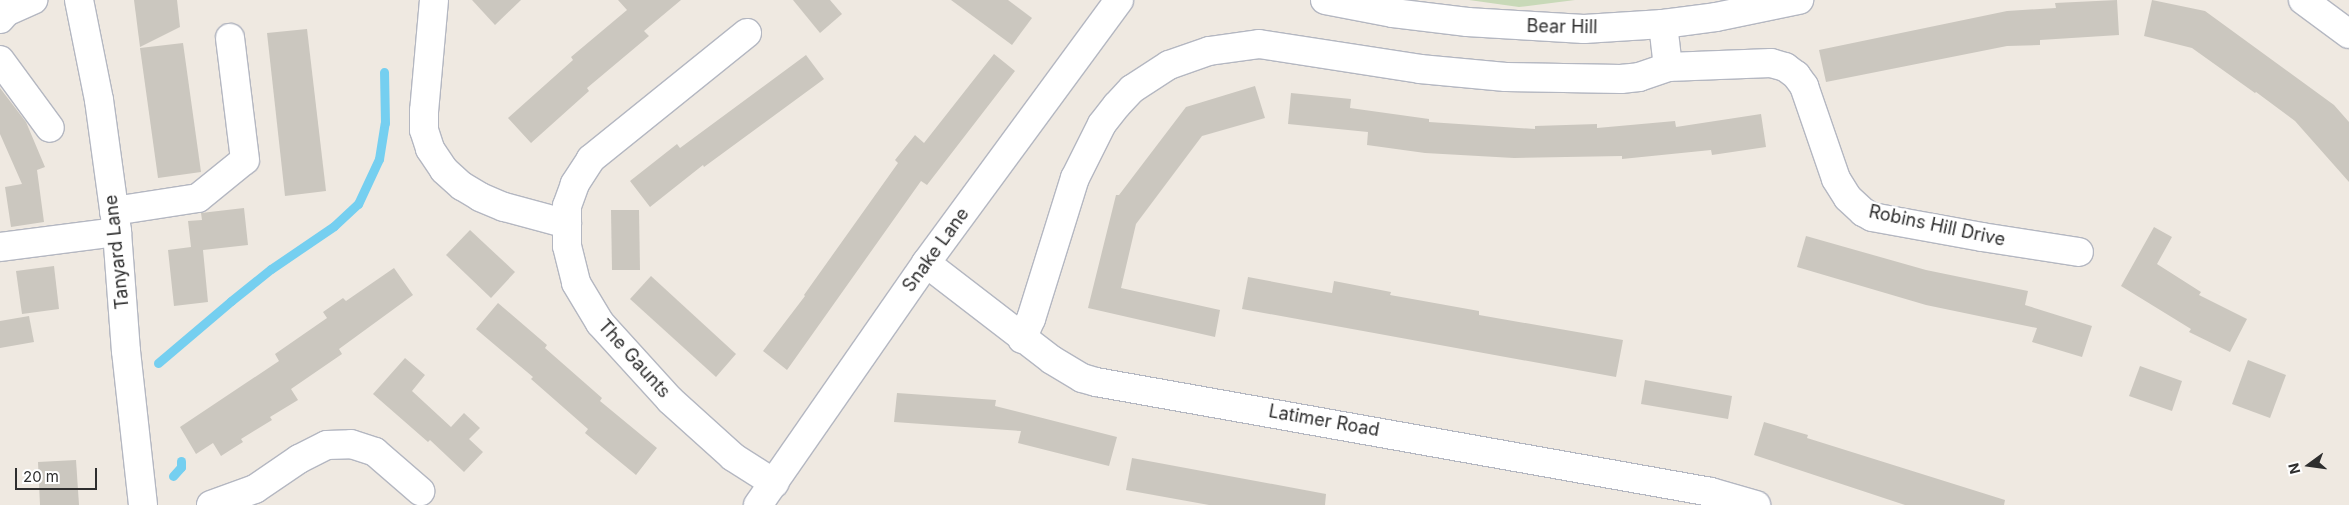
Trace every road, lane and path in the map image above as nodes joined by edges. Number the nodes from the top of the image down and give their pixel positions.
1 (33, 0) edge
2 (79, 0) edge
3 (434, 0) edge
4 (1119, 0) edge
5 (1325, 0) edge
6 (1799, 0) edge
7 (2303, 0) edge
8 (0, 18) edge
9 (1663, 24) junction
10 (747, 33) dead end
11 (2349, 34) edge
12 (230, 38) dead end
13 (0, 60) edge
14 (1668, 67) junction
15 (50, 128) dead end
16 (115, 221) junction
17 (567, 224) junction
18 (0, 246) edge
19 (2079, 252) dead end
20 (926, 263) junction
21 (1022, 339) junction
22 (774, 483) junction
23 (420, 491) dead end
24 (1710, 498) edge
25 (143, 505) edge
26 (212, 505) edge
27 (758, 505) edge
28 (1756, 505) edge

1 - 8 street
2 - 16 street, Tanyard Lane
3 - 17 street
4 - 20 street, Snake Lane
5 - 9 street, Bear Hill
6 - 9 street, Bear Hill
7 - 11 street
9 - 14 street
10 - 17 street, The Gaunts
12 - 16 street
13 - 15 street
14 - 19 street, Robins Hill Drive
14 - 21 street, Robins Hill Drive
16 - 18 street
16 - 25 street, Tanyard Lane
17 - 22 street, The Gaunts
20 - 21 street, Latimer Road
20 - 22 street, Snake Lane
21 - 24 street, Latimer Road
22 - 27 street, Snake Lane
23 - 26 street
24 - 28 street, Latimer Road

